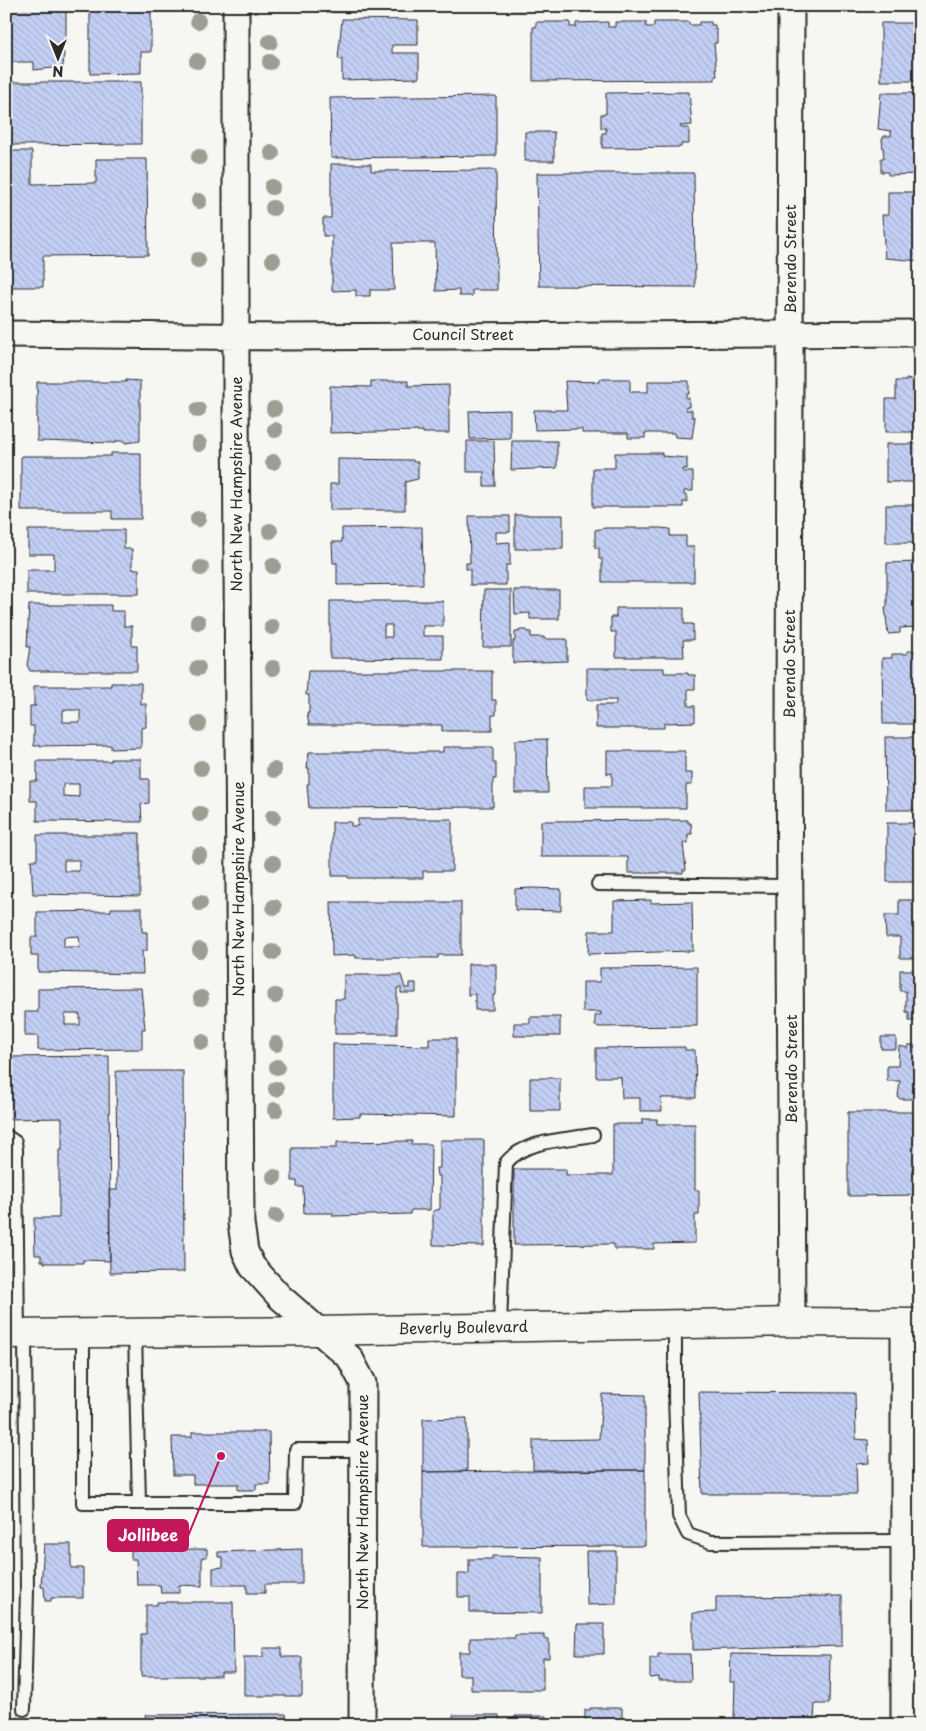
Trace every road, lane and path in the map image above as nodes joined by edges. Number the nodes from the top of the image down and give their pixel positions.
1 (236, 6) edge
2 (791, 6) edge
3 (920, 333) edge
4 (6, 334) edge
5 (791, 334) junction
6 (236, 336) junction
7 (598, 884) dead end
8 (790, 886) junction
9 (593, 1135) dead end
10 (6, 1136) edge
11 (792, 1322) junction
12 (912, 1323) edge
13 (675, 1324) junction
14 (500, 1327) junction
15 (316, 1331) junction
16 (136, 1332) junction
17 (83, 1333) junction
18 (16, 1334) edge
19 (364, 1450) junction
20 (139, 1503) junction
21 (904, 1541) junction
22 (24, 1709) dead end
23 (362, 1725) edge
24 (904, 1725) edge

1 - 6 street, North New Hampshire Avenue
2 - 5 street, Berendo Street
3 - 5 street, Council Street
4 - 6 street, Council Street
5 - 6 street, Council Street
5 - 8 street, Berendo Street
6 - 15 street, North New Hampshire Avenue
7 - 8 lane
8 - 11 street, Berendo Street
9 - 14 lane
10 - 18 lane
11 - 12 main road, Beverly Boulevard
11 - 13 main road, Beverly Boulevard
12 - 21 street
13 - 14 main road, Beverly Boulevard
13 - 21 lane
14 - 15 main road, Beverly Boulevard
15 - 16 main road, Beverly Boulevard
15 - 19 street, North New Hampshire Avenue
16 - 17 main road, Beverly Boulevard
16 - 20 lane
17 - 18 main road, Beverly Boulevard
17 - 20 lane
18 - 22 lane
19 - 20 lane
19 - 23 street, North New Hampshire Avenue
21 - 24 street

